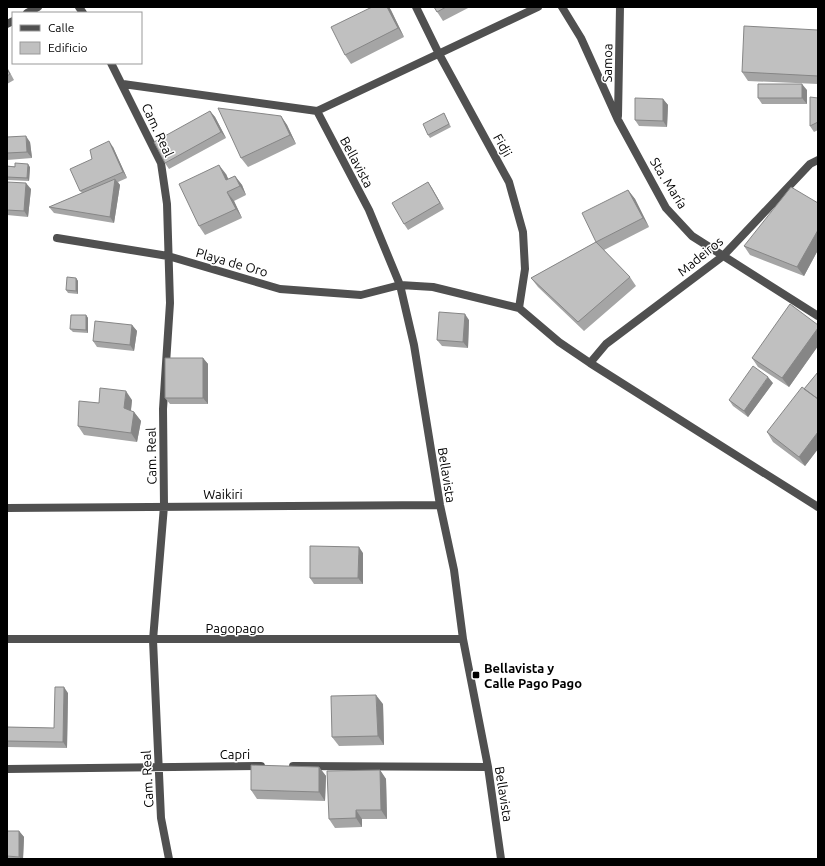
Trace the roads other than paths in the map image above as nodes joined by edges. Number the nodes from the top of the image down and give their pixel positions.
1 (38, 7) edge
2 (416, 7) edge
3 (538, 7) edge
4 (562, 7) edge
5 (620, 7) edge
6 (29, 12) edge
7 (439, 54) junction
8 (112, 64) edge
9 (123, 84) junction
10 (316, 111) junction
11 (618, 120) junction
12 (818, 160) edge
13 (57, 238) dead end
14 (168, 256) junction
15 (723, 256) junction
16 (400, 285) junction
17 (519, 308) junction
18 (818, 316) edge
19 (590, 363) junction
20 (440, 505) junction
21 (164, 506) junction
22 (818, 507) edge
23 (7, 508) edge
24 (7, 639) edge
25 (463, 639) junction
26 (153, 640) junction
27 (268, 766) edge
28 (283, 766) edge
29 (158, 767) junction
30 (488, 768) junction
31 (7, 769) edge
32 (169, 859) edge
33 (502, 859) edge

1 - 6 street
2 - 7 street, Fidji
3 - 7 street
4 - 11 street, Sta. María
5 - 11 street, Samoa
7 - 10 street
7 - 17 street, Fidji
8 - 9 street, Cam. Real
9 - 10 street
9 - 14 street, Cam. Real
10 - 16 street, Bellavista
11 - 15 street, Sta. María
12 - 15 street, Madeiros
13 - 14 street, Playa de Oro
14 - 16 street, Playa de Oro
14 - 21 street, Cam. Real
15 - 18 street, Sta. María
15 - 19 street, Madeiros
16 - 17 street, Playa de Oro
16 - 20 street, Bellavista
17 - 19 street
19 - 22 street
20 - 21 street, Waikiri
20 - 25 street, Bellavista
21 - 23 street, Waikiri
21 - 26 street, Cam. Real
24 - 26 street, Pagopago
25 - 26 street, Pagopago
25 - 30 street, Bellavista
26 - 29 street, Cam. Real
27 - 29 street, Capri
28 - 30 street
29 - 31 street, Capri
29 - 32 street, Cam. Real
30 - 33 street, Bellavista

